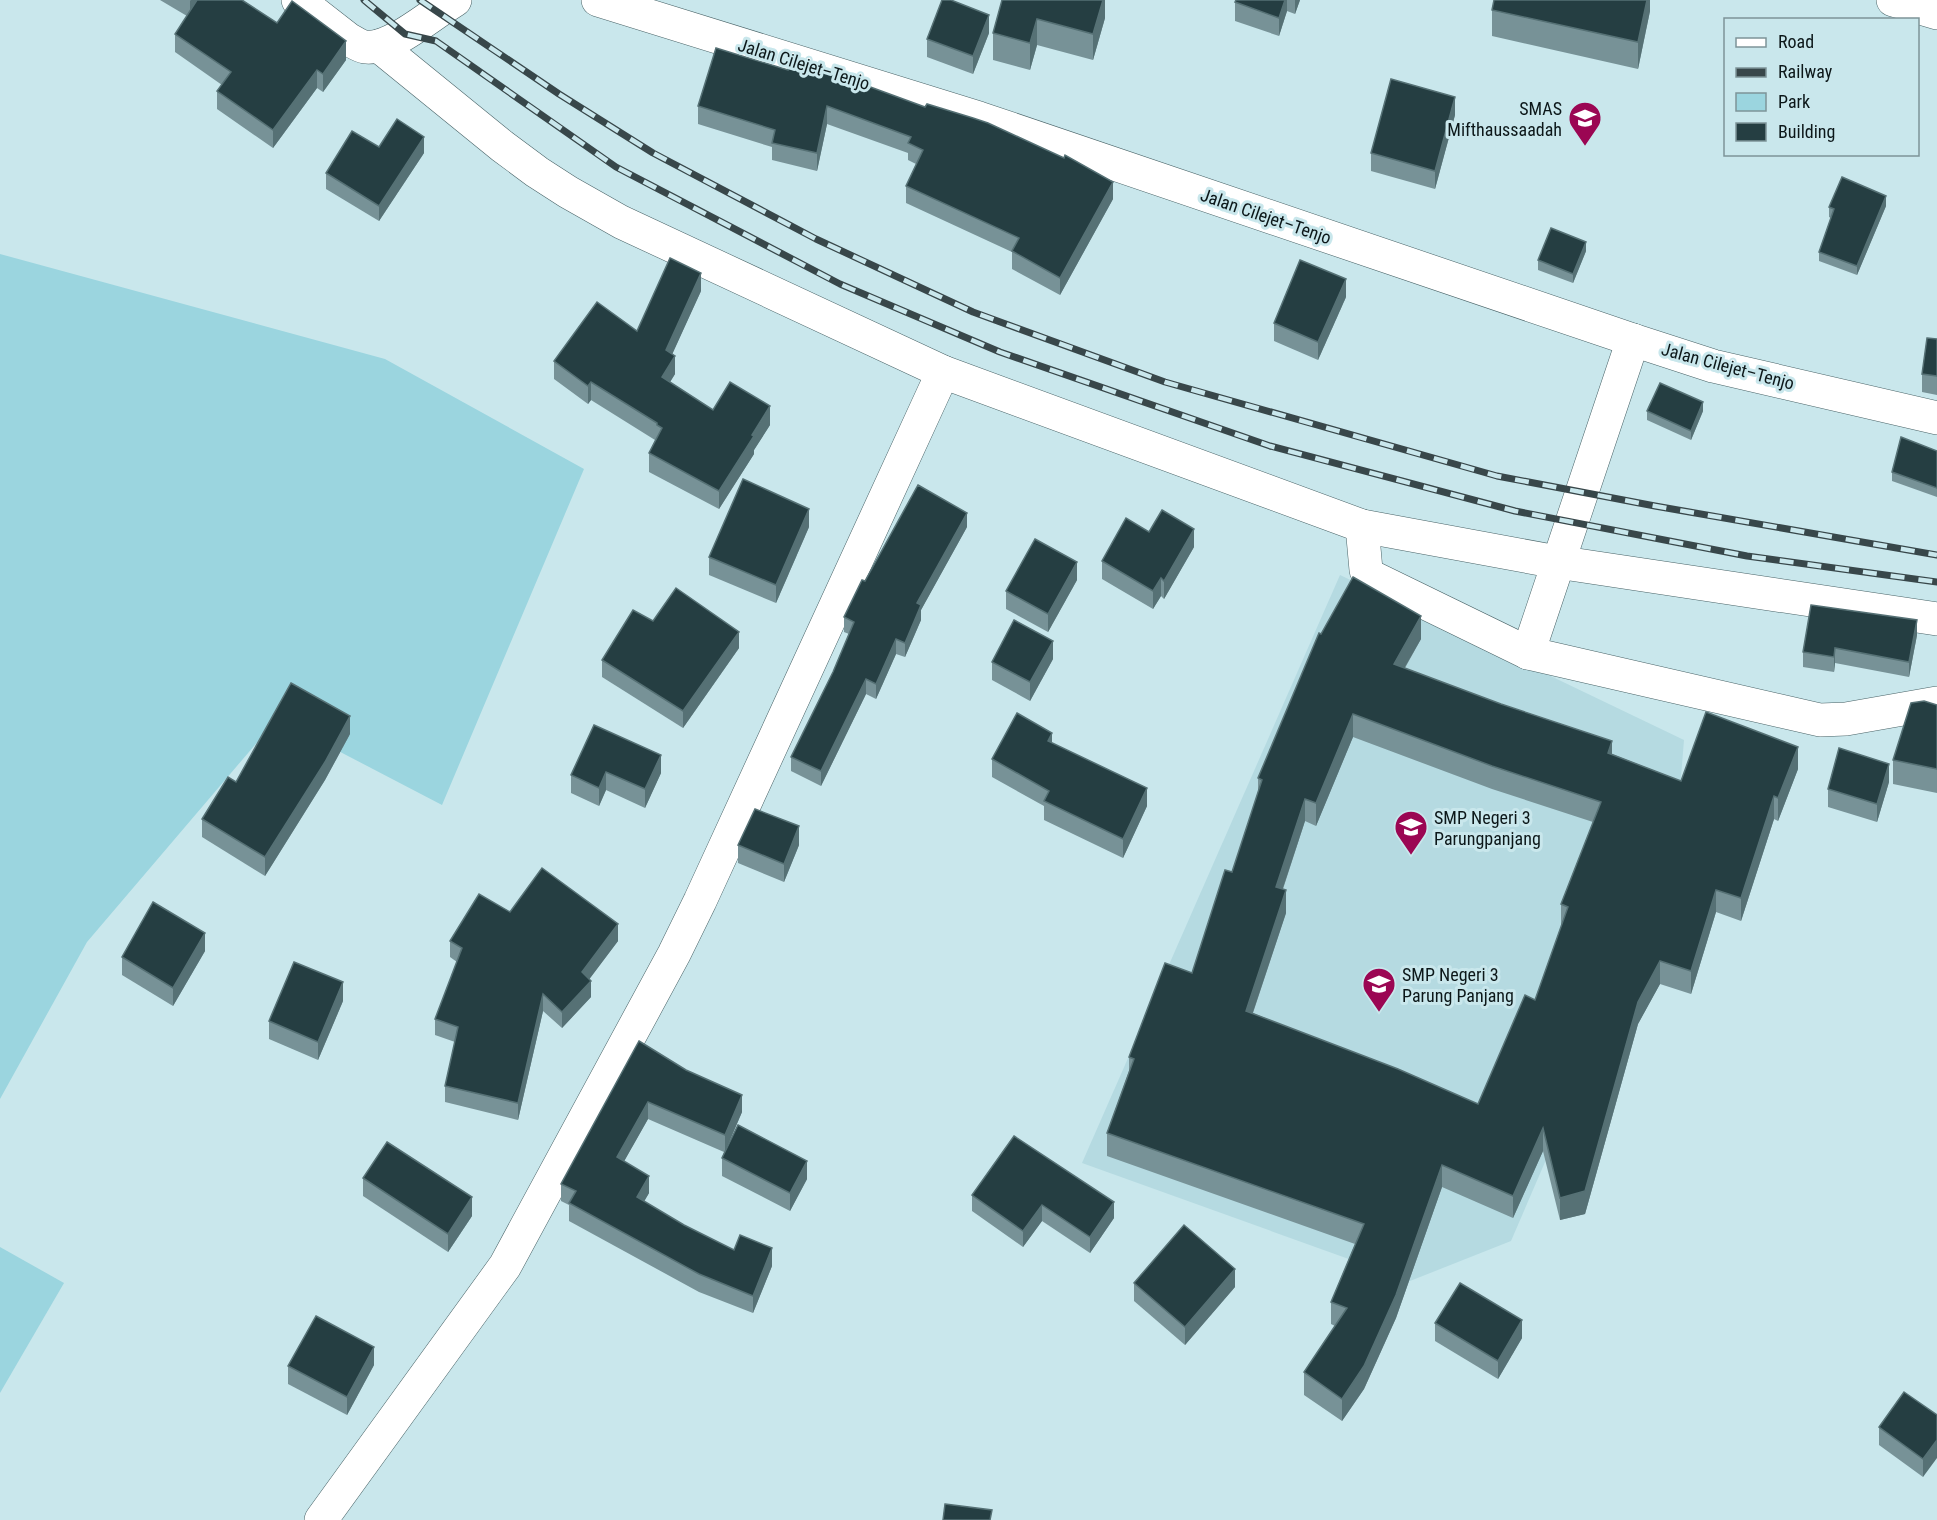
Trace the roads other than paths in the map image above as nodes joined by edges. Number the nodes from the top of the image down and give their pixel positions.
1 (298, 0) edge
2 (455, 0) edge
3 (598, 0) edge
4 (1893, 0) edge
5 (1937, 14) edge
6 (379, 46) junction
7 (1633, 340) junction
8 (943, 372) junction
9 (1937, 418) edge
10 (1362, 526) junction
11 (1557, 562) junction
12 (1937, 619) edge
13 (1528, 653) junction
14 (1937, 704) edge
15 (321, 1520) edge

1 - 6 street
2 - 6 street
3 - 7 street, Jalan Cilejet–Tenjo
4 - 5 street
6 - 8 street
7 - 9 street, Jalan Cilejet–Tenjo
7 - 11 street
8 - 10 street
8 - 15 street
10 - 11 street
10 - 13 street
11 - 12 street
11 - 13 street
13 - 14 street

